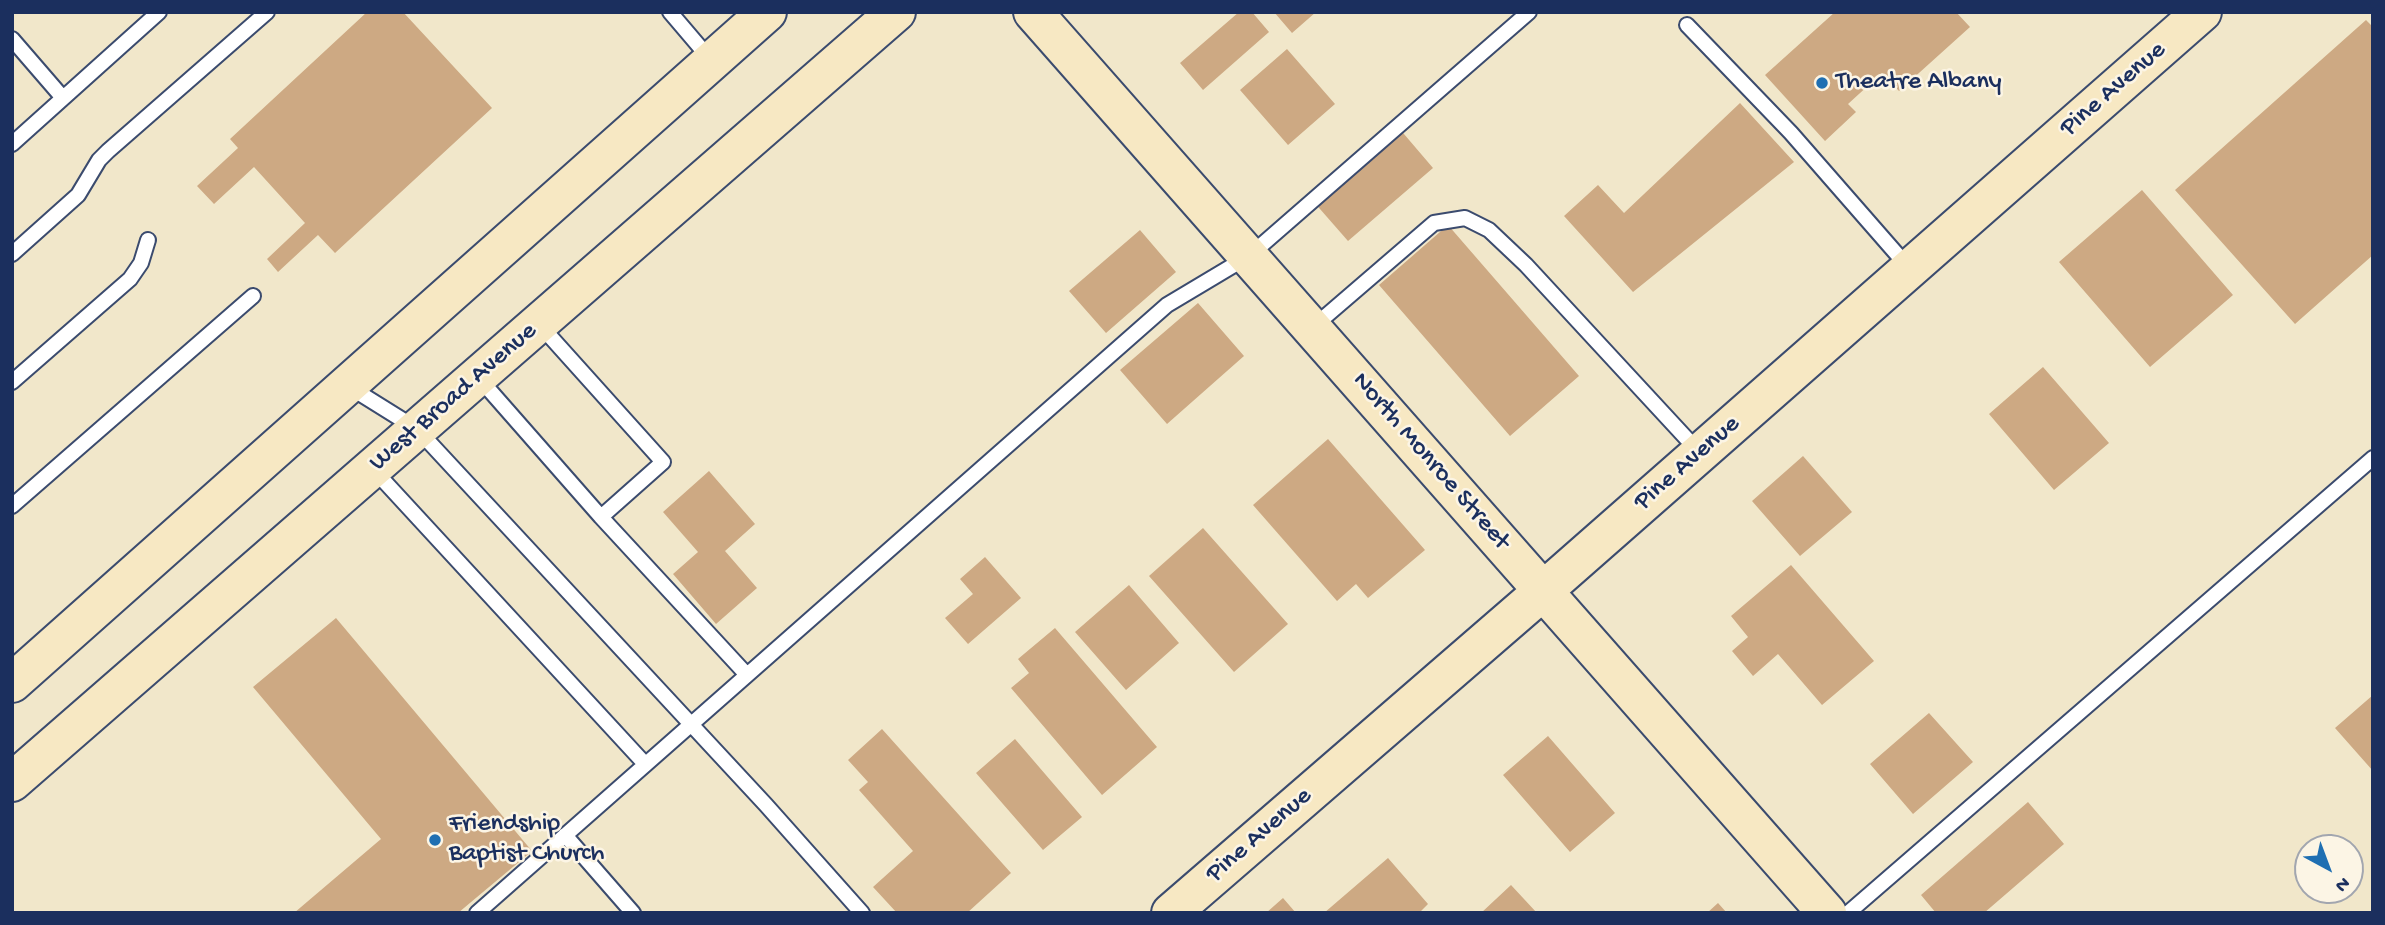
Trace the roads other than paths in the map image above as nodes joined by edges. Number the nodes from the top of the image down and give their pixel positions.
1 (159, 12) edge
2 (267, 12) edge
3 (670, 12) edge
4 (767, 12) edge
5 (896, 12) edge
6 (1033, 12) edge
7 (1529, 12) edge
8 (2197, 14) edge
9 (1687, 25) dead end
10 (12, 39) edge
11 (712, 60) junction
12 (63, 98) junction
13 (12, 144) edge
14 (148, 240) dead end
15 (12, 254) edge
16 (1249, 256) junction
17 (1910, 269) junction
18 (253, 296) dead end
19 (538, 324) junction
20 (1312, 328) junction
21 (478, 376) junction
22 (12, 382) edge
23 (347, 386) junction
24 (417, 429) junction
25 (1700, 453) junction
26 (2373, 458) edge
27 (373, 469) junction
28 (12, 506) edge
29 (601, 516) junction
30 (1543, 592) junction
31 (17, 671) edge
32 (747, 675) junction
33 (691, 724) junction
34 (645, 764) junction
35 (12, 782) edge
36 (565, 835) junction
37 (477, 913) edge
38 (633, 913) edge
39 (862, 913) edge
40 (1171, 913) edge
41 (1827, 913) edge
42 (1849, 913) edge

1 - 12 lane
2 - 15 lane
3 - 11 lane
4 - 11 main road
5 - 19 main road, West Broad Avenue
6 - 16 main road, North Monroe Street
7 - 16 lane
8 - 17 main road, Pine Avenue
9 - 17 lane
10 - 12 lane
11 - 23 main road
12 - 13 lane
14 - 22 lane
16 - 20 main road, North Monroe Street
16 - 32 lane
17 - 25 main road, Pine Avenue
18 - 28 lane
19 - 21 main road, West Broad Avenue
19 - 29 lane
20 - 25 lane
20 - 30 main road, North Monroe Street
21 - 24 main road, West Broad Avenue
21 - 29 lane
23 - 24 lane
23 - 31 main road
24 - 27 main road, West Broad Avenue
24 - 33 lane
25 - 30 main road, Pine Avenue
26 - 42 lane
27 - 34 lane
27 - 35 main road, West Broad Avenue
29 - 32 lane
30 - 40 main road, Pine Avenue
30 - 41 main road, North Monroe Street
32 - 33 lane
33 - 34 lane
33 - 39 lane
34 - 36 lane
36 - 37 lane
36 - 38 lane

